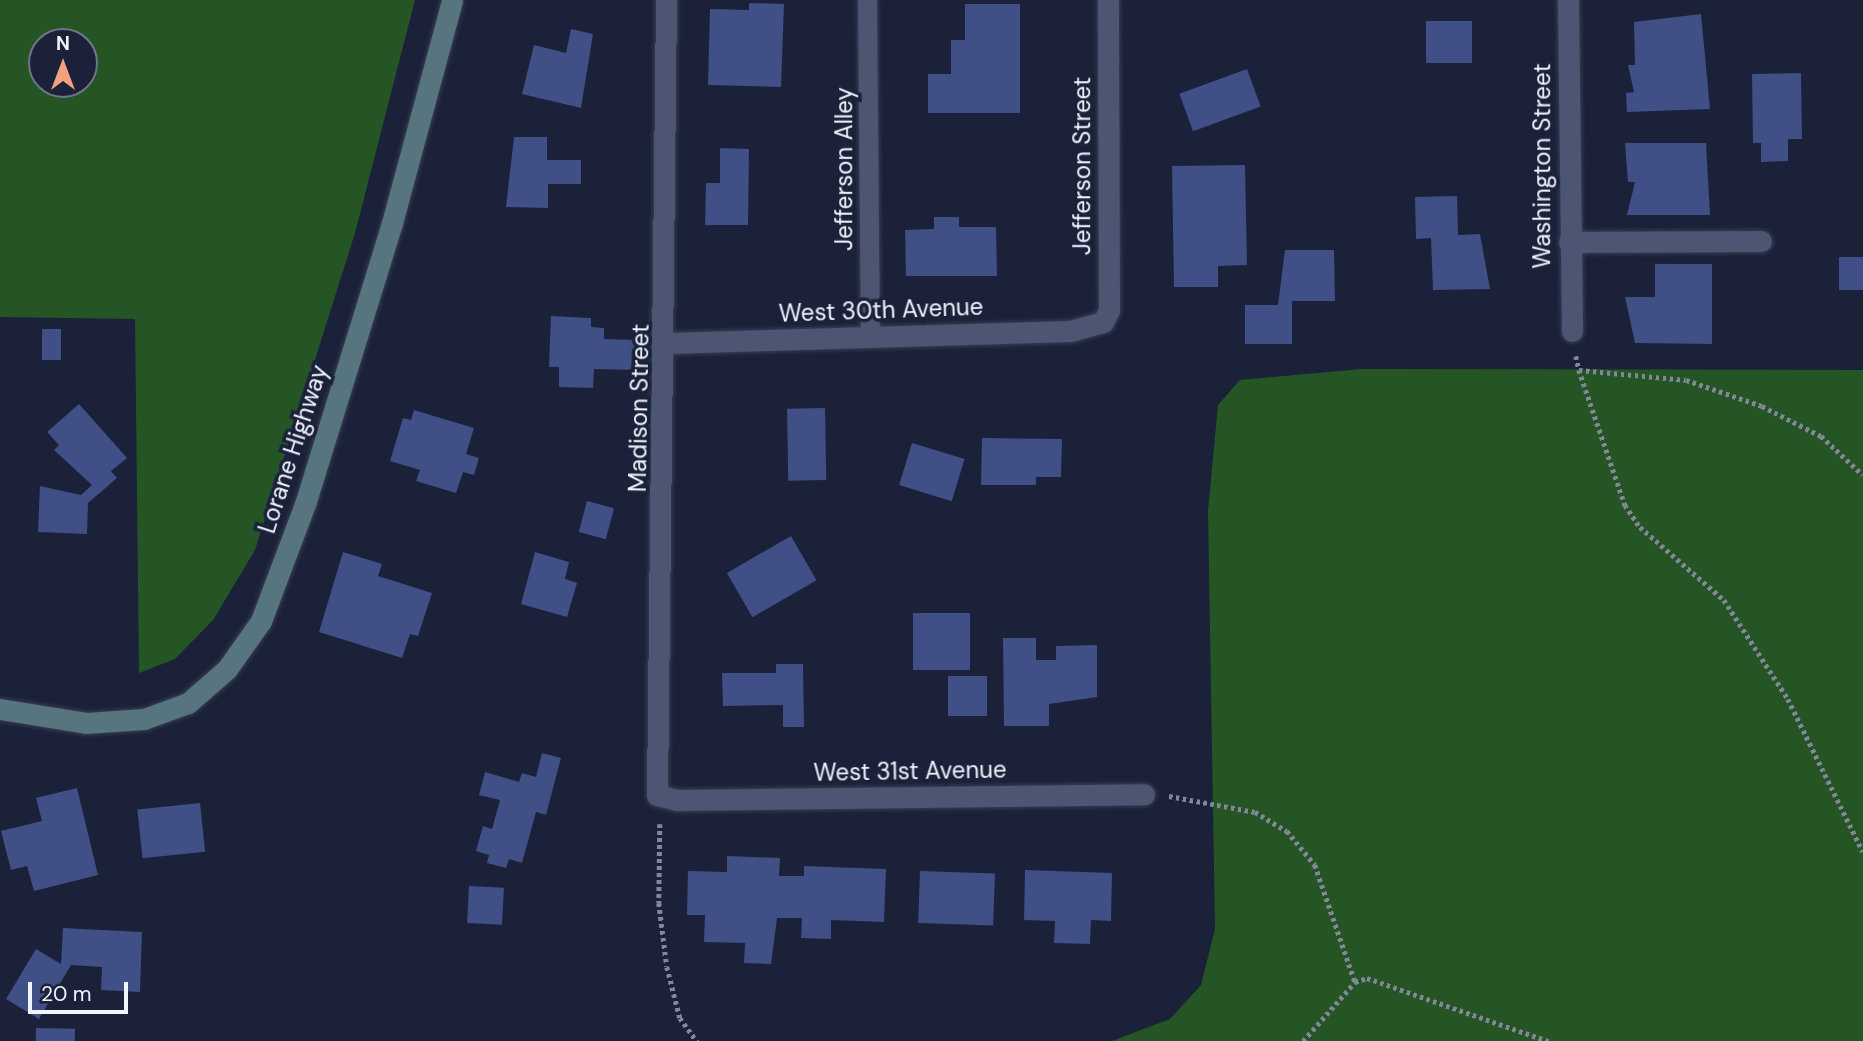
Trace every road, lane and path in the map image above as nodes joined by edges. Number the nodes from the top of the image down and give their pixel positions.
1 (453, 0) edge
2 (666, 0) edge
3 (1108, 0) edge
4 (1567, 0) edge
5 (867, 1) edge
6 (1761, 241) dead end
7 (1569, 242) junction
8 (1096, 326) joint
9 (1572, 331) joint
10 (870, 337) junction
11 (667, 343) junction
12 (1579, 370) junction
13 (1863, 475) edge
14 (0, 709) edge
15 (1144, 794) joint
16 (671, 800) junction
17 (1863, 852) edge
18 (1355, 982) junction
19 (697, 1041) edge
20 (1303, 1041) edge
21 (1548, 1041) edge

1 - 14 street, Lorane Highway
2 - 11 street, Madison Street
3 - 8 street, Jefferson Street
4 - 7 street, Washington Street
5 - 10 lane, Jefferson Alley
6 - 7 street
7 - 9 street, Washington Street
8 - 10 street, West 30th Avenue
9 - 12 path
10 - 11 street, West 30th Avenue
11 - 16 street, Madison Street
12 - 13 path
12 - 17 path
15 - 16 street, West 31st Avenue
15 - 18 path
16 - 19 path
18 - 20 path
18 - 21 path

